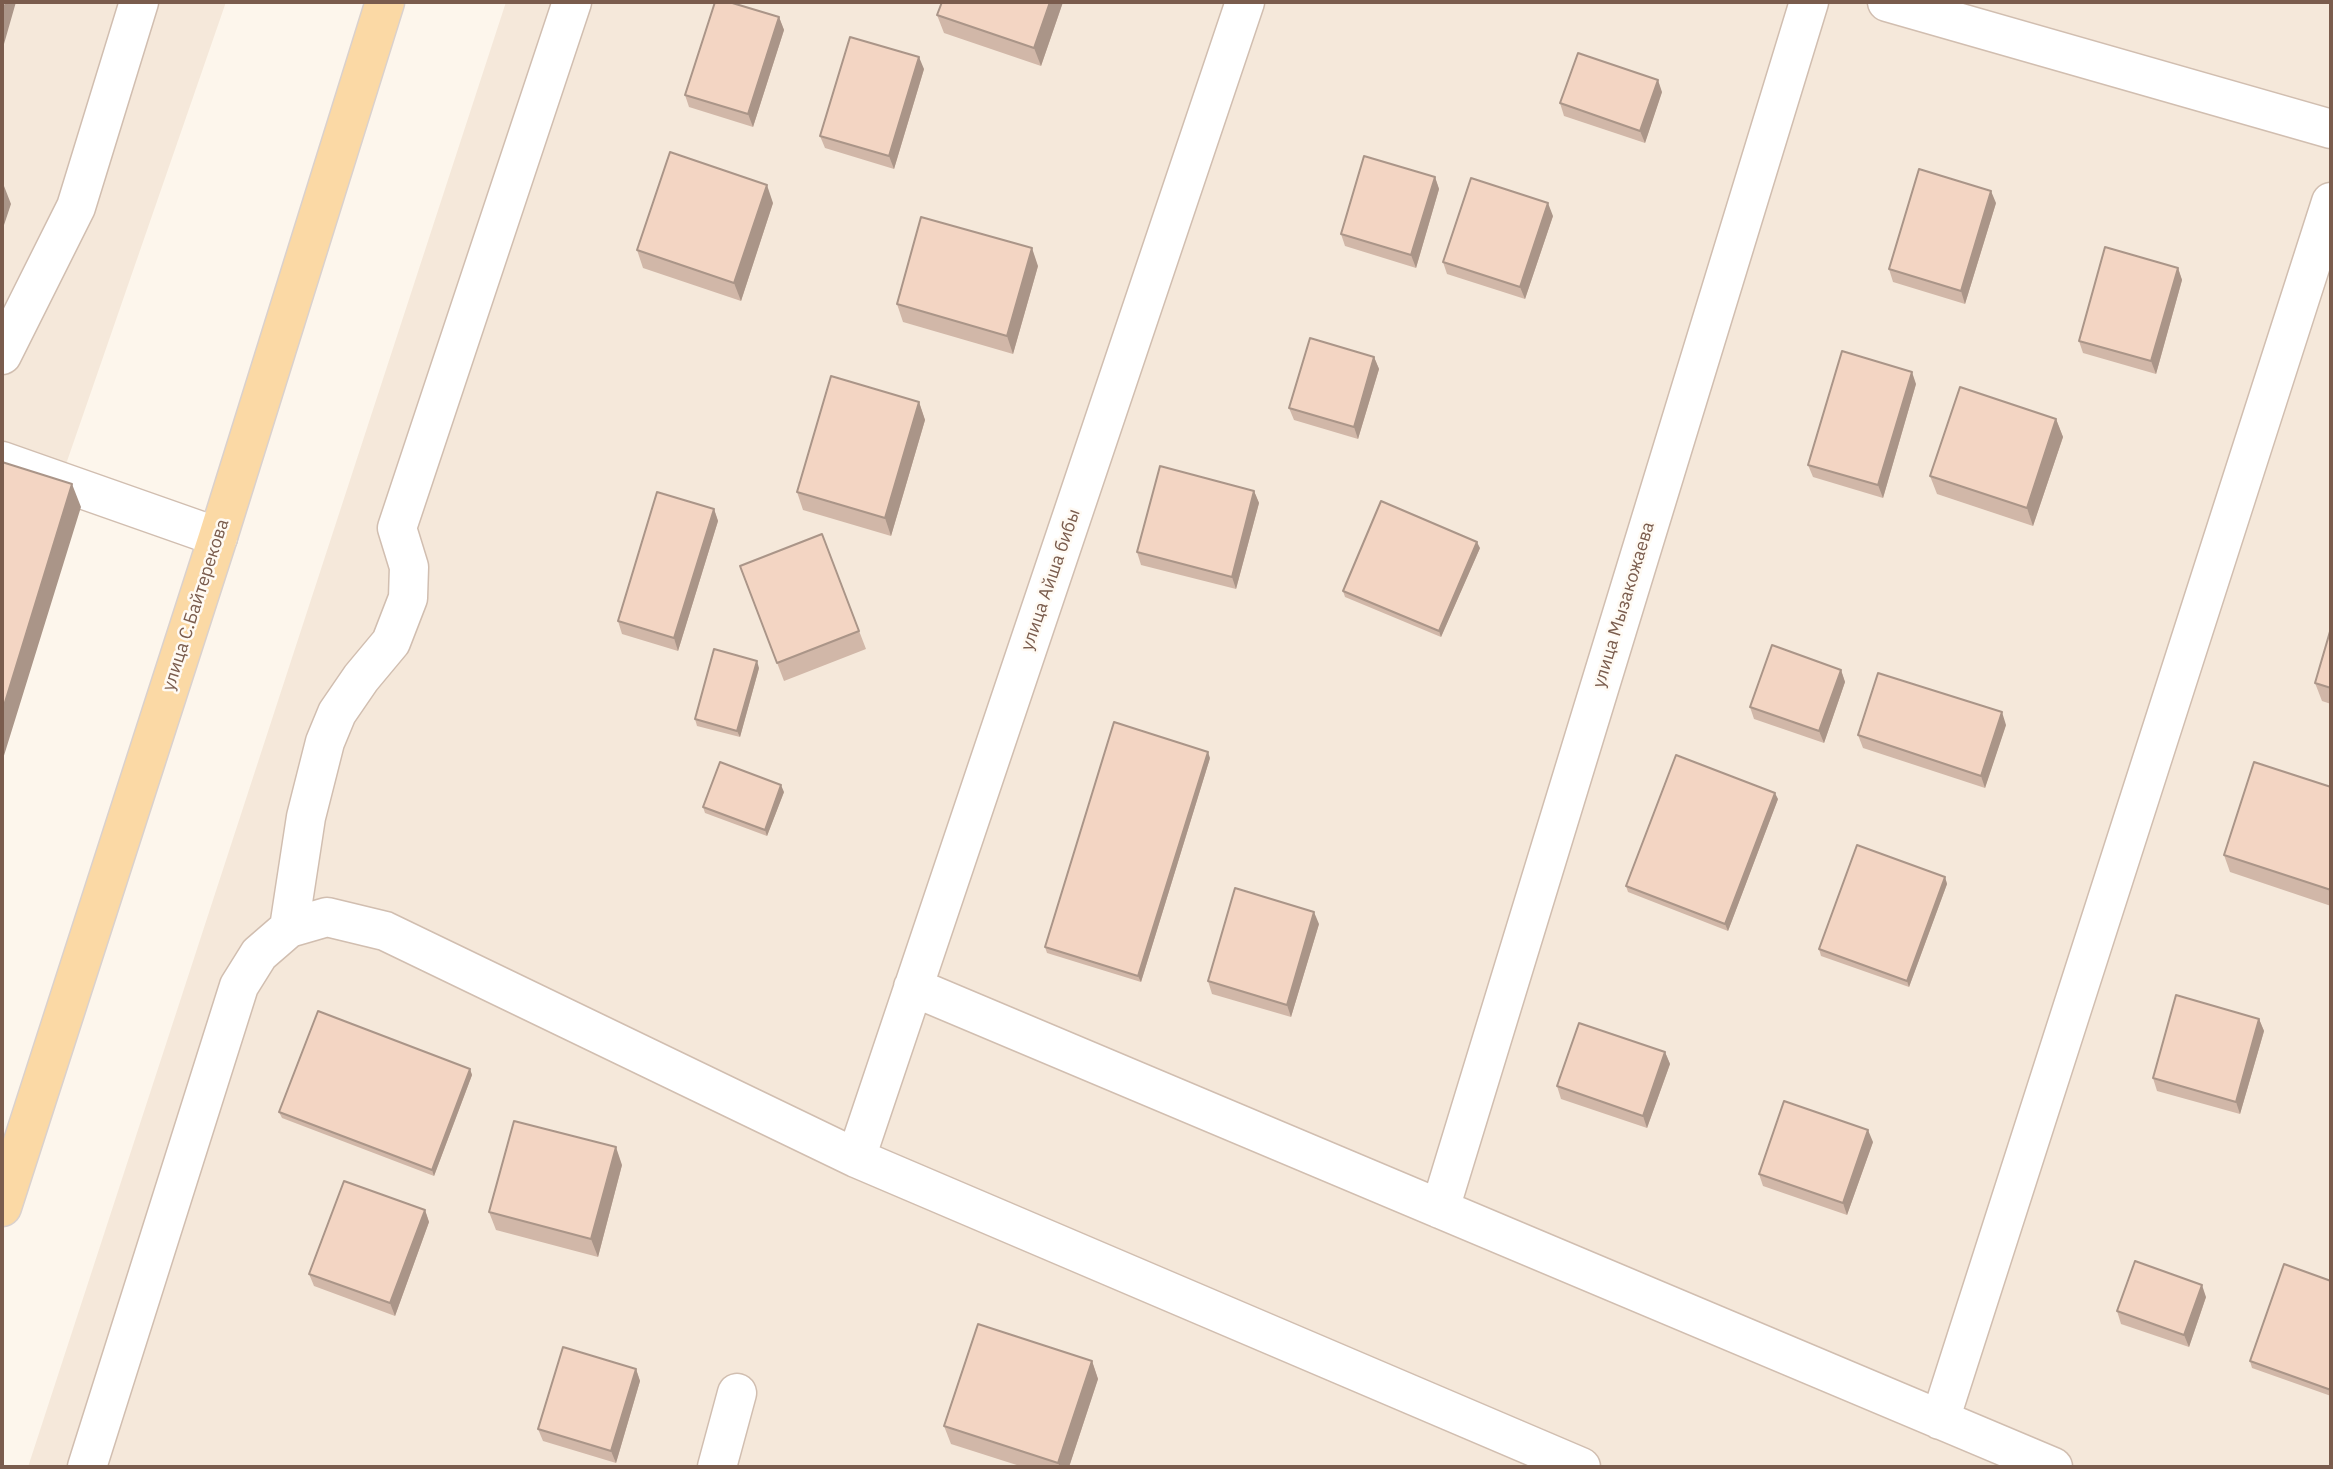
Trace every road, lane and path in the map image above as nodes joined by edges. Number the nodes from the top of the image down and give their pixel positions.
1 (139, 2) edge
2 (386, 2) edge
3 (572, 2) edge
4 (1245, 2) edge
5 (1808, 2) edge
6 (1887, 2) edge
7 (2331, 129) edge
8 (2331, 202) edge
9 (2, 355) edge
10 (2, 461) edge
11 (218, 537) junction
12 (289, 928) junction
13 (913, 987) junction
14 (856, 1158) junction
15 (2, 1207) edge
16 (1440, 1209) junction
17 (737, 1393) dead end
18 (1940, 1420) junction
19 (87, 1467) edge
20 (716, 1467) edge
21 (1581, 1467) edge
22 (2053, 1467) edge

1 - 9 street
2 - 11 main road, улица С.Байтерекова
3 - 12 street
4 - 13 street, улица Айша бибы
5 - 16 street, улица Мызакожаева
6 - 7 street
8 - 18 street
10 - 11 street
11 - 15 main road, улица С.Байтерекова
12 - 14 street
12 - 19 street
13 - 14 street, улица Айша бибы
13 - 16 street
14 - 21 street
16 - 18 street
17 - 20 street
18 - 22 street

